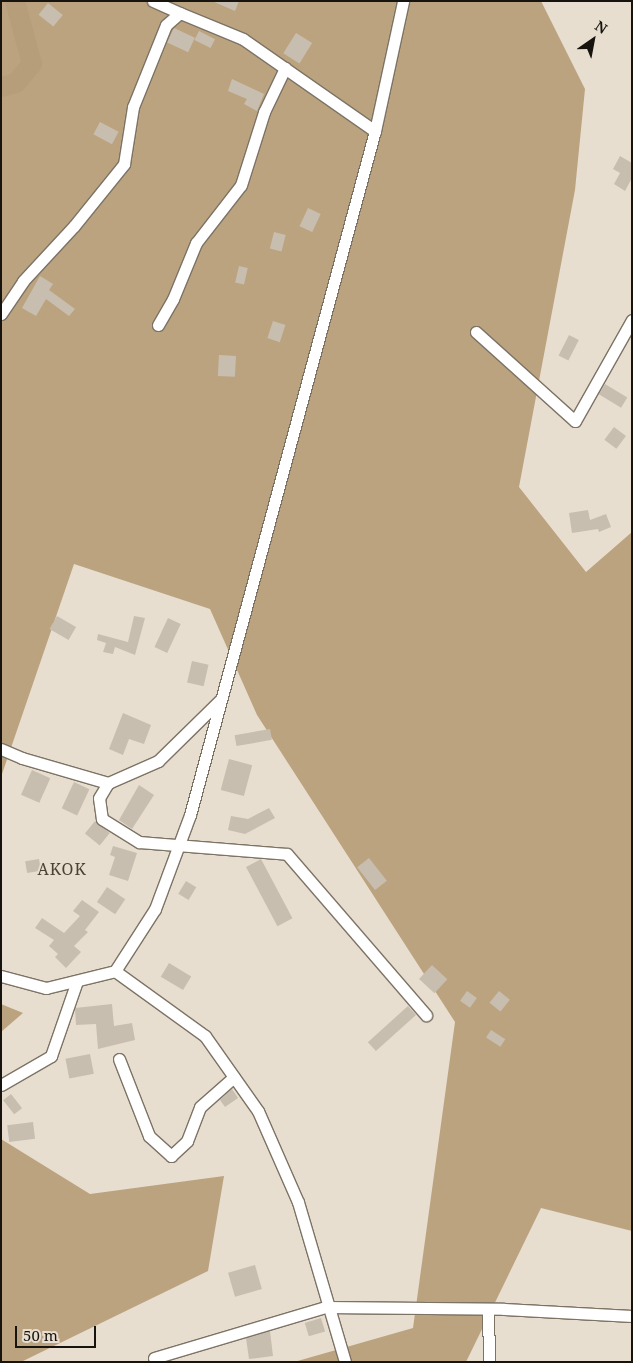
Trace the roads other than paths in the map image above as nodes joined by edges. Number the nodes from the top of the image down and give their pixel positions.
1 (153, 1) edge
2 (403, 1) edge
3 (180, 13) junction
4 (285, 68) junction
5 (375, 132) junction
6 (1, 314) edge
7 (632, 320) edge
8 (158, 325) dead end
9 (476, 332) dead end
10 (222, 697) junction
11 (1, 749) edge
12 (108, 783) junction
13 (180, 844) junction
14 (114, 971) junction
15 (1, 976) edge
16 (77, 981) junction
17 (426, 1015) dead end
18 (118, 1059) dead end
19 (234, 1077) junction
20 (1, 1085) edge
21 (329, 1307) junction
22 (488, 1309) junction
23 (632, 1316) edge
24 (154, 1358) dead end
25 (345, 1362) edge
26 (489, 1362) edge

1 - 3 street
2 - 5 street
3 - 4 street
3 - 6 street
4 - 5 street
4 - 8 street
5 - 10 street
7 - 9 street
10 - 12 street
10 - 13 street
11 - 12 street
12 - 13 street
13 - 14 street
13 - 17 street
14 - 16 street
14 - 19 street
15 - 16 street
16 - 20 street
18 - 19 street
19 - 21 street
21 - 22 street
21 - 24 street
21 - 25 street
22 - 23 street
22 - 26 street

